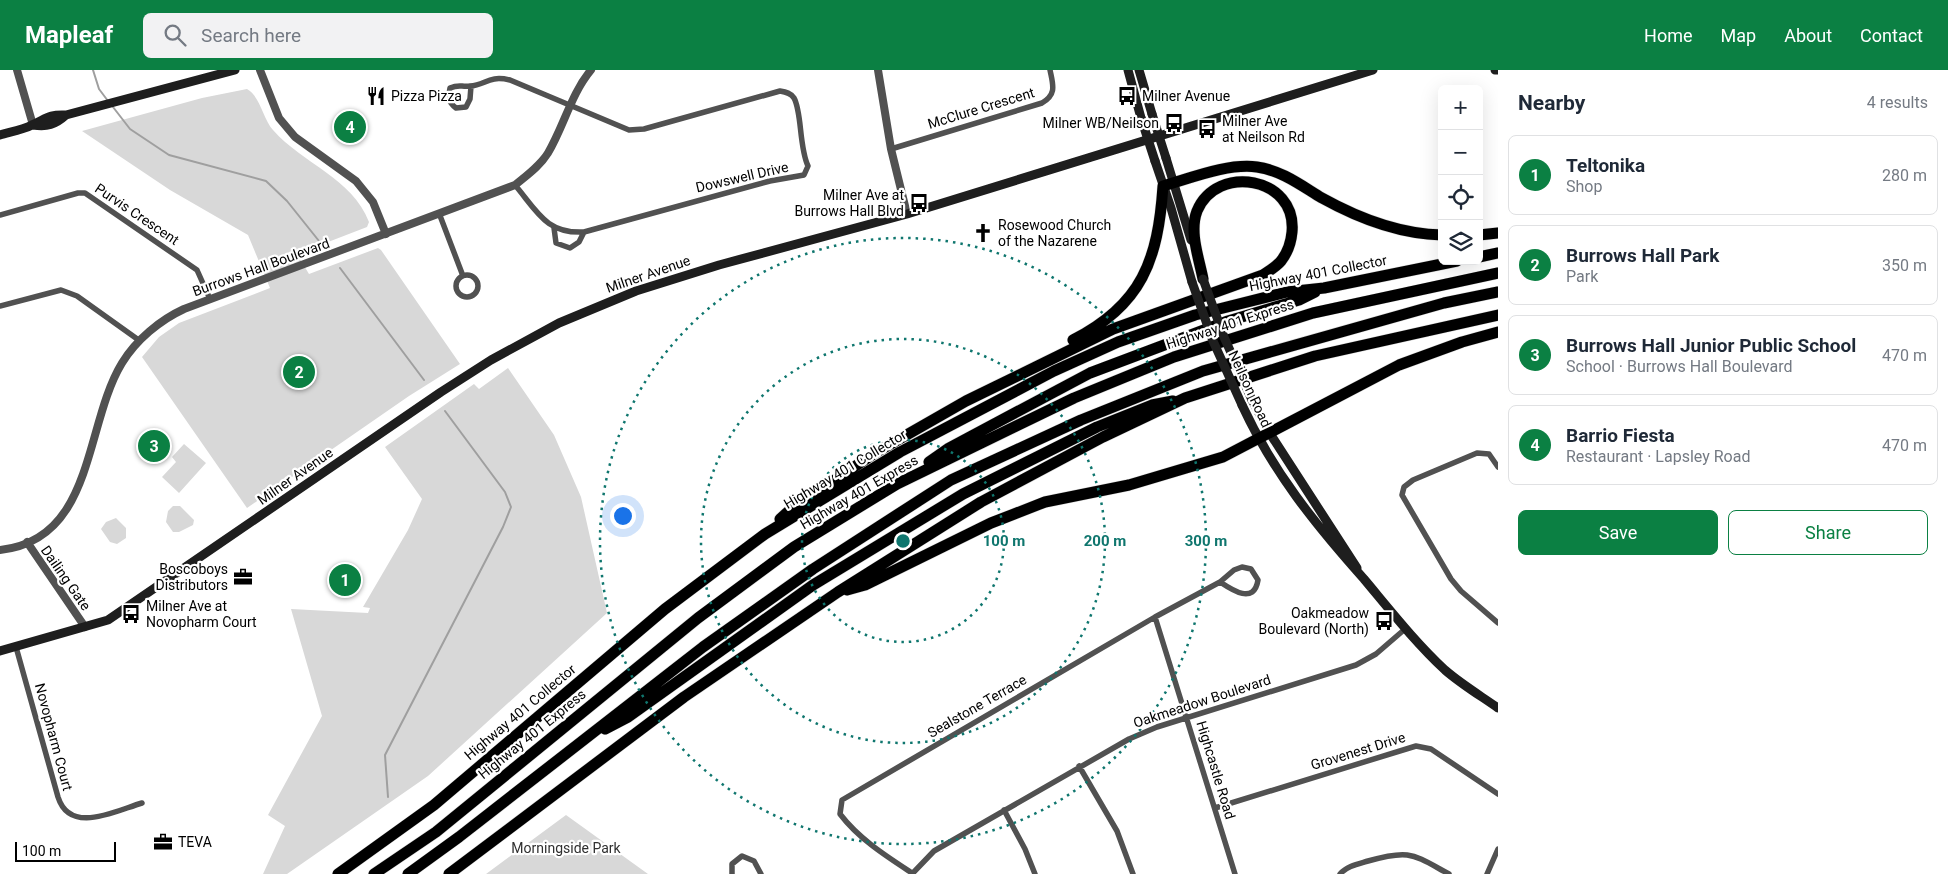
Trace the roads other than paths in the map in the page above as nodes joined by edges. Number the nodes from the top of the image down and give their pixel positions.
1 (16, 70) edge
2 (235, 70) edge
3 (260, 70) edge
4 (591, 70) edge
5 (878, 70) edge
6 (1050, 70) edge
7 (1128, 70) edge
8 (1138, 70) edge
9 (1373, 70) edge
10 (471, 86) junction
11 (570, 107) junction
12 (32, 125) junction
13 (0, 134) edge
14 (891, 149) junction
15 (1169, 184) junction
16 (515, 185) junction
17 (439, 213) junction
18 (907, 214) junction
19 (0, 215) edge
20 (554, 228) junction
21 (584, 232) junction
22 (1498, 233) edge
23 (386, 234) junction
24 (1483, 234) edge
25 (1438, 235) edge
26 (1498, 253) edge
27 (1483, 256) edge
28 (1438, 265) edge
29 (1498, 273) edge
30 (463, 276) junction
31 (1198, 280) junction
32 (1324, 288) junction
33 (1498, 292) edge
34 (210, 299) junction
35 (0, 306) edge
36 (1498, 315) edge
37 (1498, 332) edge
38 (140, 341) junction
39 (1185, 398) junction
40 (966, 401) junction
41 (1269, 432) junction
42 (1258, 439) junction
43 (1498, 466) edge
44 (897, 484) junction
45 (765, 534) junction
46 (27, 542) junction
47 (0, 550) edge
48 (1363, 579) junction
49 (1220, 582) junction
50 (838, 592) junction
51 (1155, 617) junction
52 (1498, 623) edge
53 (85, 627) junction
54 (1405, 629) junction
55 (16, 647) junction
56 (0, 651) edge
57 (1498, 708) edge
58 (1187, 718) junction
59 (585, 738) junction
60 (1080, 766) junction
61 (1498, 794) edge
62 (142, 803) dead end
63 (1215, 808) junction
64 (1004, 810) junction
65 (1498, 849) edge
66 (338, 874) edge
67 (374, 874) edge
68 (408, 874) edge
69 (449, 874) edge
70 (732, 874) edge
71 (761, 874) edge
72 (912, 874) edge
73 (1035, 874) edge
74 (1133, 874) edge
75 (1235, 874) edge
76 (1340, 874) edge
77 (1449, 874) edge
78 (1487, 874) edge

1 - 12 street
2 - 12 main road
3 - 23 street
4 - 11 street, Burrows Hall Boulevard
5 - 14 street
6 - 14 street, McClure Crescent
7 - 15 main road, Neilson Road, bridge
8 - 15 main road, Neilson Road, bridge
9 - 18 main road, Milner Avenue
10 - 10 street
10 - 11 street
11 - 16 street, Burrows Hall Boulevard
11 - 21 street, Dowswell Drive
12 - 13 main road
14 - 18 street
15 - 25 highway
15 - 31 main road, Neilson Road
15 - 40 highway
16 - 17 street, Burrows Hall Boulevard
16 - 20 street, Dowswell Drive
17 - 23 street, Burrows Hall Boulevard
17 - 30 street
18 - 53 main road, Milner Avenue
19 - 34 street, Purvis Crescent
20 - 21 street, Dowswell Drive
20 - 21 street, Dowswell Drive
22 - 24 highway
23 - 34 street, Burrows Hall Boulevard
26 - 27 highway
28 - 32 highway, Highway 401 Collector
29 - 44 highway, Highway 401 Express
30 - 30 street
31 - 40 highway
31 - 41 main road, Neilson Road, bridge
31 - 42 main road, Neilson Road, bridge
32 - 44 highway
32 - 45 highway, Highway 401 Collector
33 - 59 highway
34 - 38 street, Burrows Hall Boulevard
35 - 38 street
36 - 39 highway
37 - 41 highway
38 - 46 street, Burrows Hall Boulevard
39 - 50 highway
39 - 59 highway
40 - 45 highway
41 - 42 highway
41 - 48 main road, Neilson Road
42 - 48 main road, Neilson Road
42 - 50 highway
43 - 52 street
44 - 67 highway, Highway 401 Express
45 - 66 highway, Highway 401 Collector
46 - 47 street, Burrows Hall Boulevard
46 - 53 street, Dailing Gate
48 - 54 main road, Neilson Road
49 - 49 street, Sealstone Terrace
49 - 51 street, Sealstone Terrace
50 - 69 highway
51 - 58 street, Highcastle Road
51 - 72 street, Sealstone Terrace
53 - 55 main road, Milner Avenue
54 - 57 main road, Neilson Road
54 - 58 street, Oakmeadow Boulevard
55 - 56 main road, Milner Avenue
55 - 62 street, Novopharm Court
58 - 60 street, Oakmeadow Boulevard
58 - 63 street, Highcastle Road
59 - 68 highway
60 - 64 street, Oakmeadow Boulevard
60 - 74 street
61 - 63 street, Grovenest Drive
63 - 75 street, Highcastle Road
64 - 72 street, Oakmeadow Boulevard
64 - 73 street
65 - 78 street
70 - 71 street
76 - 77 street

